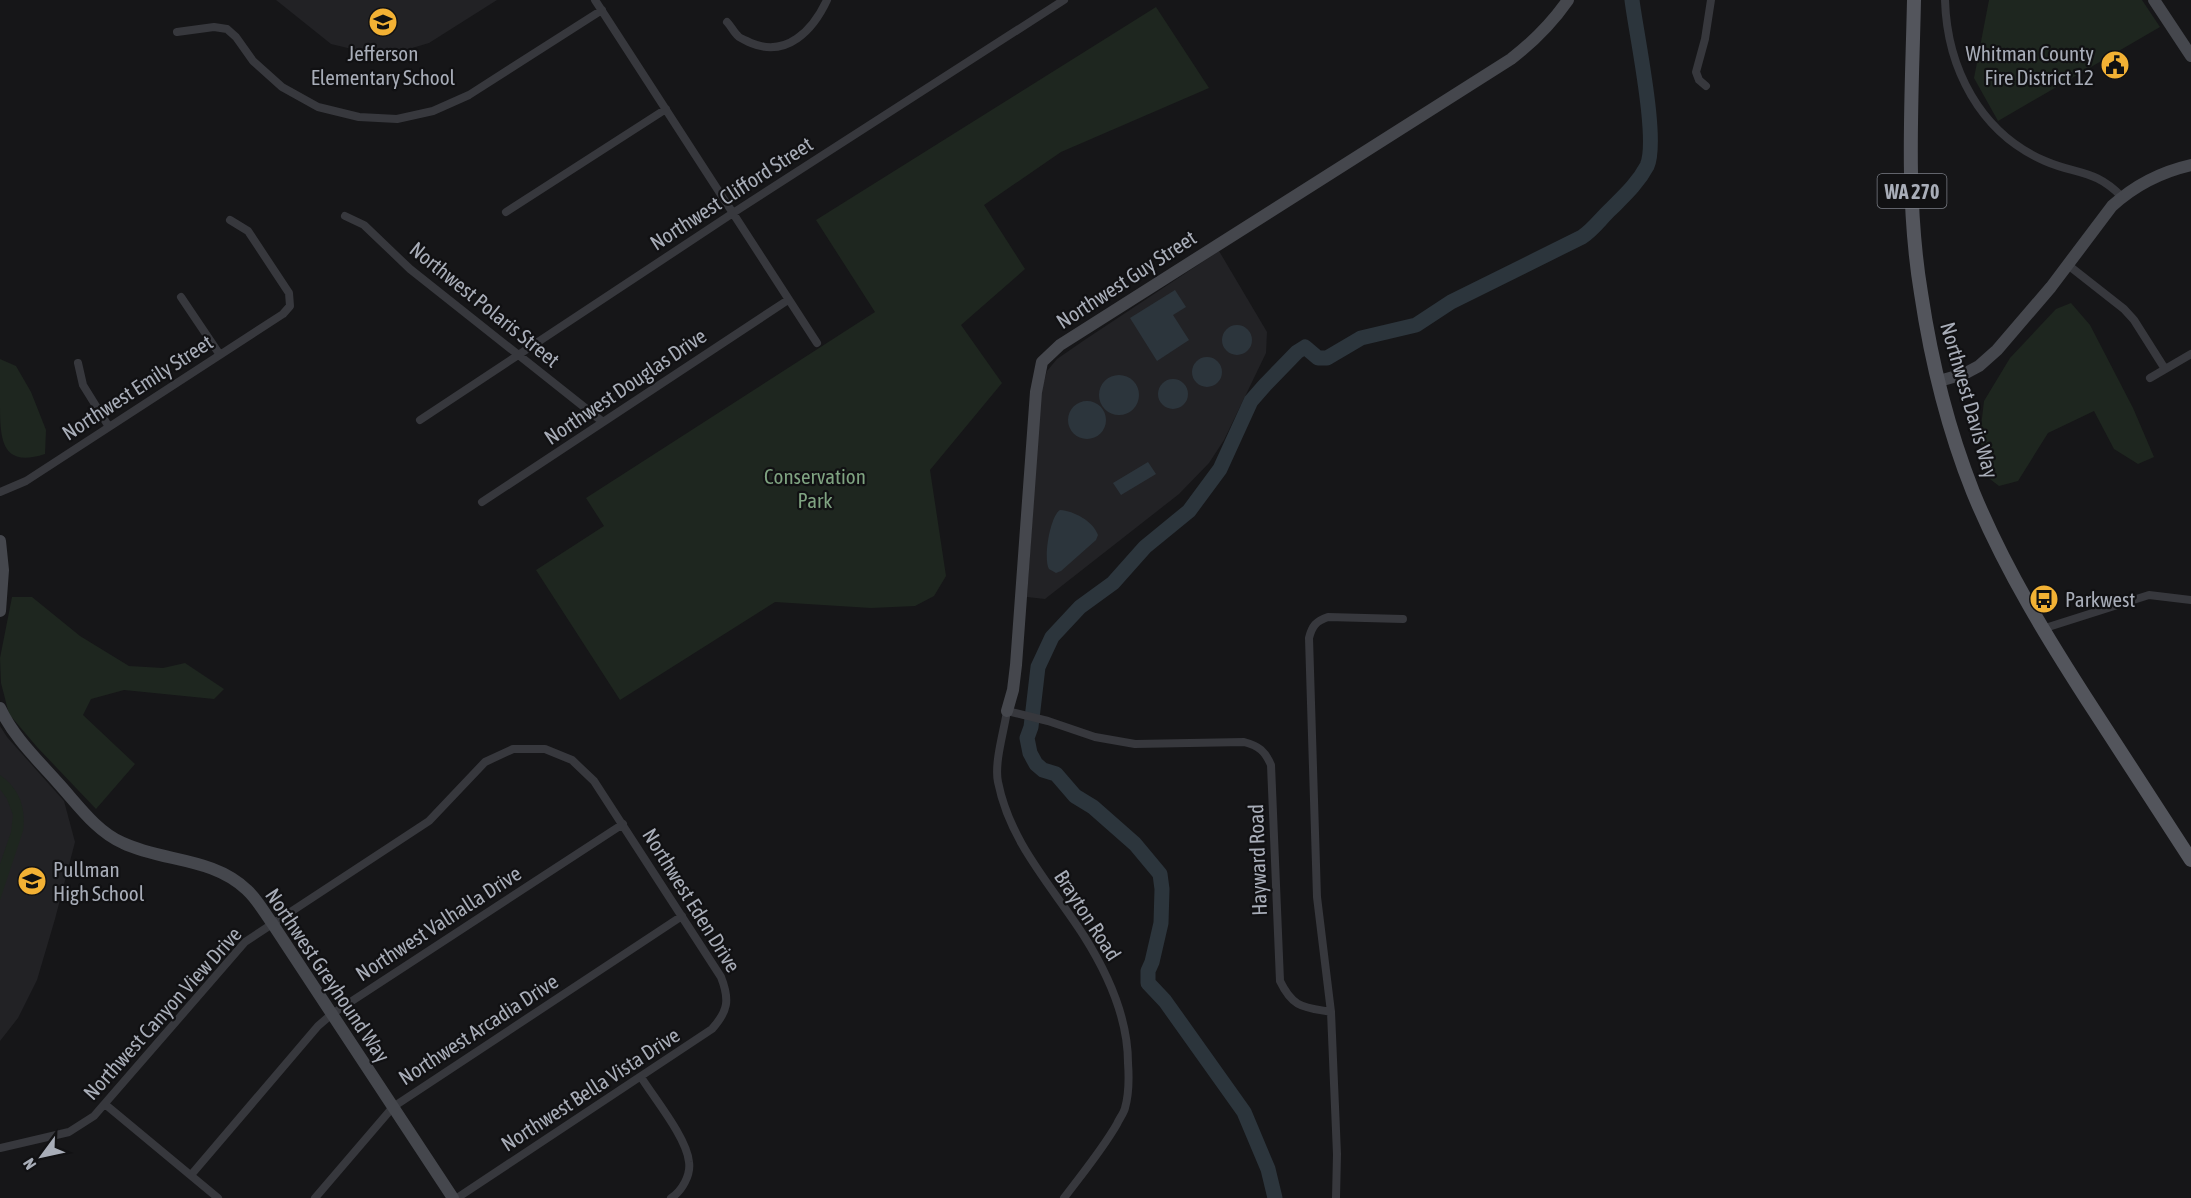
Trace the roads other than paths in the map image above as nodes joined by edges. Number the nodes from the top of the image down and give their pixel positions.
1 (595, 0) edge
2 (828, 0) edge
3 (1064, 0) edge
4 (1568, 0) edge
5 (1711, 0) edge
6 (1914, 0) edge
7 (1945, 0) edge
8 (2154, 0) edge
9 (602, 10) junction
10 (727, 22) dead end
11 (177, 32) dead end
12 (2191, 56) edge
13 (1706, 86) dead end
14 (666, 109) junction
15 (2191, 165) edge
16 (2122, 197) junction
17 (506, 212) dead end
18 (733, 213) junction
19 (345, 216) dead end
20 (230, 220) dead end
21 (2068, 265) junction
22 (181, 297) dead end
23 (788, 300) junction
24 (817, 343) dead end
25 (2191, 354) edge
26 (220, 355) junction
27 (519, 356) junction
28 (78, 363) dead end
29 (2164, 369) junction
30 (2150, 378) dead end
31 (1939, 381) junction
32 (420, 420) dead end
33 (603, 422) junction
34 (109, 427) junction
35 (0, 492) edge
36 (482, 502) dead end
37 (0, 541) edge
38 (2191, 600) edge
39 (0, 611) edge
40 (1403, 619) dead end
41 (2042, 629) junction
42 (0, 708) edge
43 (1013, 712) junction
44 (622, 824) junction
45 (2191, 860) edge
46 (682, 916) junction
47 (272, 923) junction
48 (727, 997) joint
49 (1331, 1012) junction
50 (332, 1014) junction
51 (641, 1077) junction
52 (106, 1105) junction
53 (393, 1107) junction
54 (0, 1148) edge
55 (191, 1175) junction
56 (218, 1198) edge
57 (315, 1198) edge
58 (455, 1198) edge
59 (671, 1198) edge
60 (1064, 1198) edge
61 (1336, 1198) edge

1 - 9 street
2 - 10 street
3 - 18 street, Northwest Clifford Street
4 - 43 street, Northwest Guy Street
5 - 13 street
6 - 31 main road, Northwest Davis Way / WA 270
7 - 16 street
8 - 12 street
9 - 11 street
9 - 14 street
14 - 17 street
14 - 18 street
15 - 16 street
16 - 21 street
18 - 23 street
18 - 27 street, Northwest Clifford Street
19 - 27 street, Northwest Polaris Street
20 - 26 street, Northwest Emily Street
21 - 29 street
21 - 31 street
22 - 26 street
23 - 24 street
23 - 33 street, Northwest Douglas Drive
25 - 29 street
26 - 34 street, Northwest Emily Street
27 - 32 street, Northwest Clifford Street
27 - 33 street, Northwest Polaris Street
28 - 34 street
29 - 30 street
31 - 41 main road, Northwest Davis Way / WA 270
33 - 36 street, Northwest Douglas Drive
34 - 35 street, Northwest Emily Street
37 - 39 street
38 - 41 street
40 - 49 street
41 - 45 main road, Northwest Davis Way / WA 270
42 - 47 street, Northwest Greyhound Way
43 - 49 street, Hayward Road
43 - 60 street, Brayton Road
44 - 46 street, Northwest Eden Drive
44 - 47 street, Northwest Canyon View Drive
44 - 50 street, Northwest Valhalla Drive
46 - 48 street, Northwest Eden Drive
46 - 53 street, Northwest Arcadia Drive
47 - 50 street, Northwest Greyhound Way
47 - 52 street, Northwest Canyon View Drive
48 - 51 street, Northwest Bella Vista Drive
49 - 61 street
50 - 53 street, Northwest Greyhound Way
50 - 55 street, Northwest Valhalla Drive
51 - 58 street, Northwest Bella Vista Drive
51 - 59 street
52 - 54 street, Northwest Canyon View Drive
52 - 55 street
53 - 57 street, Northwest Arcadia Drive
53 - 58 street, Northwest Greyhound Way
55 - 56 street

